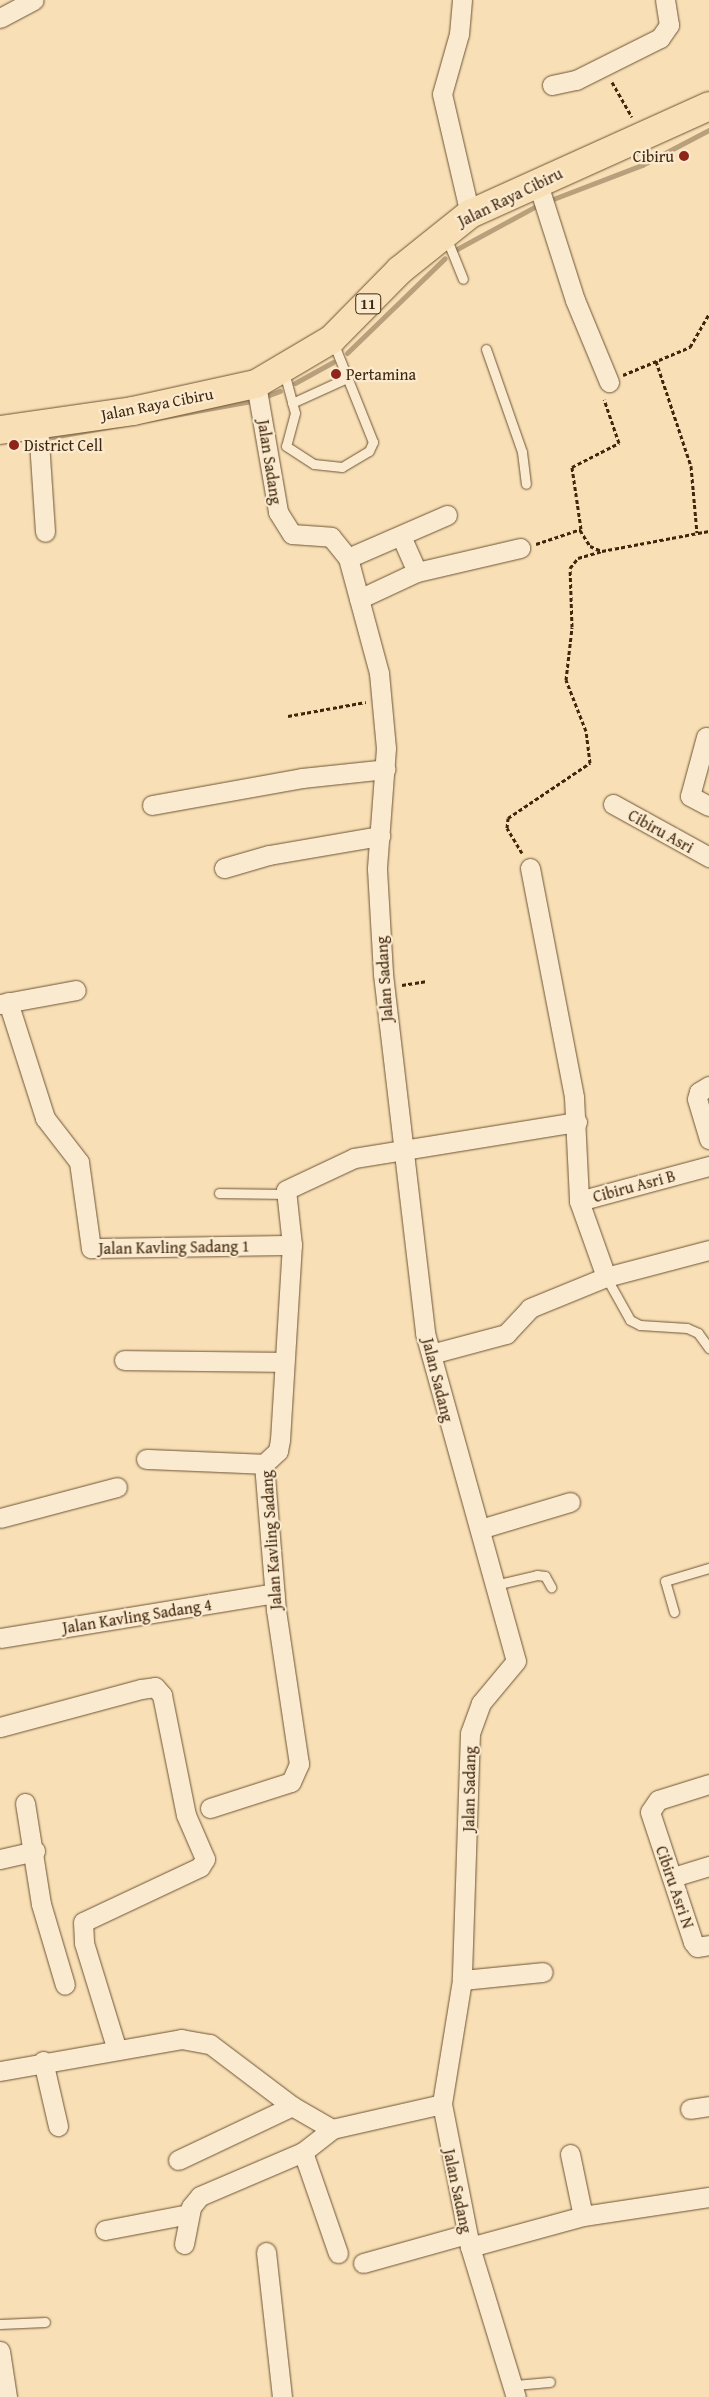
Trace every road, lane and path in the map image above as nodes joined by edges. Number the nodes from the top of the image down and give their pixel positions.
1 (34, 0) edge
2 (462, 0) edge
3 (665, 0) edge
4 (0, 18) edge
5 (604, 68) junction
6 (552, 85) dead end
7 (709, 106) edge
8 (643, 138) junction
9 (537, 181) junction
10 (470, 214) junction
11 (444, 232) junction
12 (463, 279) dead end
13 (709, 314) edge
14 (332, 339) junction
15 (486, 349) dead end
16 (656, 360) junction
17 (284, 370) junction
18 (347, 378) junction
19 (609, 382) junction
20 (256, 384) junction
21 (292, 403) junction
22 (38, 426) junction
23 (0, 430) edge
24 (526, 484) dead end
25 (447, 515) dead end
26 (580, 530) junction
27 (709, 531) edge
28 (45, 532) dead end
29 (696, 533) junction
30 (401, 536) junction
31 (520, 548) joint
32 (602, 551) junction
33 (348, 558) junction
34 (417, 572) junction
35 (359, 598) junction
36 (384, 699) junction
37 (288, 716) dead end
38 (706, 737) dead end
39 (386, 769) junction
40 (613, 804) dead end
41 (152, 805) dead end
42 (709, 806) edge
43 (380, 836) junction
44 (709, 857) edge
45 (224, 868) dead end
46 (530, 868) joint
47 (426, 981) dead end
48 (384, 988) junction
49 (76, 990) dead end
50 (4, 1003) edge
51 (709, 1086) edge
52 (576, 1122) junction
53 (709, 1139) edge
54 (401, 1147) junction
55 (709, 1166) edge
56 (219, 1193) dead end
57 (284, 1194) junction
58 (578, 1202) junction
59 (292, 1244) junction
60 (709, 1250) edge
61 (606, 1278) junction
62 (709, 1348) edge
63 (431, 1354) junction
64 (124, 1360) dead end
65 (283, 1362) junction
66 (146, 1459) dead end
67 (264, 1464) junction
68 (117, 1487) dead end
69 (570, 1502) dead end
70 (0, 1518) edge
71 (480, 1528) junction
72 (709, 1568) edge
73 (495, 1585) junction
74 (551, 1587) dead end
75 (274, 1593) junction
76 (674, 1612) dead end
77 (0, 1638) edge
78 (0, 1727) edge
79 (709, 1784) edge
80 (25, 1802) dead end
81 (210, 1808) dead end
82 (35, 1852) junction
83 (0, 1859) edge
84 (709, 1866) edge
85 (673, 1877) junction
86 (709, 1945) edge
87 (543, 1972) dead end
88 (462, 1980) junction
89 (66, 1985) dead end
90 (117, 2050) junction
91 (43, 2061) junction
92 (0, 2071) edge
93 (442, 2104) junction
94 (292, 2106) junction
95 (709, 2106) edge
96 (690, 2109) dead end
97 (58, 2126) dead end
98 (332, 2129) junction
99 (303, 2152) junction
100 (570, 2154) dead end
101 (178, 2160) dead end
102 (709, 2197) edge
103 (189, 2214) junction
104 (583, 2216) junction
105 (104, 2230) dead end
106 (469, 2241) junction
107 (184, 2244) dead end
108 (266, 2252) dead end
109 (338, 2253) dead end
110 (363, 2264) dead end
111 (45, 2322) dead end
112 (0, 2324) edge
113 (0, 2351) edge
114 (550, 2382) dead end
115 (515, 2391) edge
116 (7, 2397) edge
117 (282, 2397) edge

1 - 4 street
2 - 10 street
3 - 5 street
5 - 6 street
5 - 8 path
7 - 8 highway, Jalan Raya Cibiru / 11
8 - 9 highway, Jalan Raya Cibiru / 11
9 - 10 highway, Jalan Raya Cibiru / 11
9 - 19 street
10 - 11 highway, Jalan Raya Cibiru / 11
11 - 12 lane
11 - 14 highway, Jalan Raya Cibiru / 11
13 - 16 path
14 - 17 highway, Jalan Raya Cibiru / 11
14 - 18 lane
15 - 24 lane
16 - 19 path
16 - 29 path
17 - 20 highway, Jalan Raya Cibiru / 11
17 - 21 lane
18 - 21 lane
18 - 21 lane
19 - 26 path
20 - 22 highway, Jalan Raya Cibiru / 11
20 - 33 street, Jalan Sadang
22 - 23 highway, Jalan Raya Cibiru / 11
22 - 28 street
25 - 30 street
26 - 31 path
26 - 32 path
27 - 29 path
29 - 32 path
30 - 33 street
30 - 34 street
31 - 34 street
32 - 46 path
33 - 35 street, Jalan Sadang
34 - 35 street
35 - 36 street, Jalan Sadang
36 - 37 path
36 - 39 street, Jalan Sadang
38 - 42 street
39 - 41 street
39 - 43 street, Jalan Sadang
40 - 44 street, Cibiru Asri
43 - 45 street
43 - 48 street, Jalan Sadang
46 - 52 street, Cibiru Asri B
47 - 48 path
48 - 54 street, Jalan Sadang
49 - 50 street
50 - 59 street, Jalan Kavling Sadang 1
51 - 53 street
52 - 54 street
52 - 58 street, Cibiru Asri B
54 - 57 street
54 - 63 street, Jalan Sadang
55 - 58 street, Cibiru Asri B
56 - 57 lane
57 - 59 street, Jalan Kavling Sadang
58 - 61 street
59 - 65 street, Jalan Kavling Sadang
60 - 61 street
61 - 62 lane
61 - 63 street
63 - 71 street, Jalan Sadang
64 - 65 street
65 - 67 street, Jalan Kavling Sadang
66 - 67 street
67 - 75 street, Jalan Kavling Sadang
68 - 70 street
69 - 71 street
71 - 73 street, Jalan Sadang
72 - 76 lane
73 - 74 lane
73 - 88 street, Jalan Sadang
75 - 77 street, Jalan Kavling Sadang 4
75 - 81 street, Jalan Kavling Sadang
78 - 90 street
79 - 85 street, Cibiru Asri N
80 - 82 street
82 - 83 street
82 - 89 street
84 - 85 street
85 - 86 street, Cibiru Asri N
87 - 88 street
88 - 93 street, Jalan Sadang
90 - 91 street
90 - 94 street
91 - 92 street
91 - 97 street
93 - 98 street
93 - 106 street, Jalan Sadang
94 - 98 street
94 - 101 street
95 - 96 street
98 - 99 street
99 - 103 street
99 - 109 street
100 - 104 street
102 - 104 street
103 - 105 street
103 - 107 street
104 - 106 street
106 - 110 street
106 - 115 street, Jalan Sadang
108 - 117 street
111 - 112 lane
113 - 116 street
114 - 115 lane

